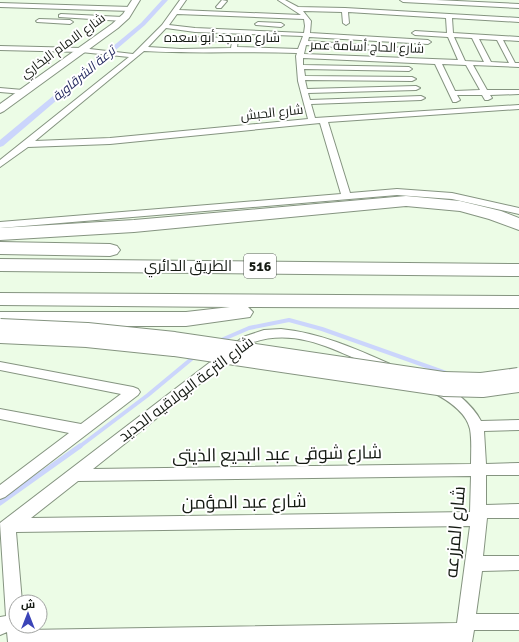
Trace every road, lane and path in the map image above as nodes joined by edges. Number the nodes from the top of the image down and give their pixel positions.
1 (136, 0) edge
2 (281, 0) edge
3 (403, 0) edge
4 (514, 0) edge
5 (519, 0) edge
6 (224, 1) edge
7 (503, 2) edge
8 (466, 3) junction
9 (184, 4) edge
10 (0, 5) edge
11 (195, 6) dead end
12 (519, 6) edge
13 (219, 7) junction
14 (344, 8) junction
15 (131, 9) junction
16 (297, 9) junction
17 (176, 12) junction
18 (236, 15) junction
19 (262, 15) junction
20 (449, 16) junction
21 (306, 17) junction
22 (470, 17) junction
23 (40, 18) dead end
24 (519, 20) edge
25 (120, 22) junction
26 (258, 24) junction
27 (287, 25) dead end
28 (166, 26) junction
29 (304, 26) junction
30 (316, 27) dead end
31 (339, 28) dead end
32 (450, 31) junction
33 (401, 32) dead end
34 (409, 32) dead end
35 (519, 32) edge
36 (307, 34) junction
37 (424, 34) junction
38 (474, 36) junction
39 (499, 38) junction
40 (180, 39) dead end
41 (254, 39) junction
42 (519, 39) edge
43 (402, 40) junction
44 (304, 43) junction
45 (367, 47) junction
46 (0, 48) edge
47 (144, 49) junction
48 (234, 49) junction
49 (404, 50) junction
50 (85, 51) junction
51 (300, 54) junction
52 (432, 54) junction
53 (136, 56) junction
54 (369, 59) junction
55 (406, 61) junction
56 (465, 63) junction
57 (489, 64) junction
58 (516, 65) edge
59 (300, 67) junction
60 (409, 69) junction
61 (302, 78) junction
62 (412, 79) junction
63 (416, 88) junction
64 (0, 90) edge
65 (305, 90) junction
66 (22, 92) junction
67 (519, 92) edge
68 (453, 93) junction
69 (485, 93) junction
70 (307, 102) junction
71 (426, 105) junction
72 (519, 107) edge
73 (0, 109) edge
74 (494, 109) junction
75 (461, 111) junction
76 (324, 120) junction
77 (312, 121) junction
78 (28, 144) junction
79 (0, 164) edge
80 (346, 196) junction
81 (519, 212) edge
82 (519, 224) edge
83 (0, 225) edge
84 (0, 234) edge
85 (0, 248) edge
86 (0, 265) edge
87 (309, 267) junction
88 (519, 270) edge
89 (0, 299) edge
90 (285, 302) junction
91 (519, 302) edge
92 (0, 319) edge
93 (0, 331) edge
94 (0, 366) edge
95 (519, 380) edge
96 (0, 414) edge
97 (519, 425) edge
98 (476, 426) junction
99 (83, 430) junction
100 (519, 469) edge
101 (479, 470) junction
102 (76, 475) junction
103 (0, 493) edge
104 (519, 511) edge
105 (479, 515) junction
106 (6, 528) edge
107 (519, 563) edge
108 (473, 564) junction
109 (10, 594) edge
110 (519, 622) edge
111 (48, 632) edge
112 (465, 632) edge

1 - 15 street, شارع الامام البخاري
2 - 16 street
3 - 8 street
4 - 5 street
6 - 13 street
7 - 8 street
7 - 12 street
8 - 22 street
9 - 17 street
10 - 15 street
11 - 13 street
13 - 18 street
14 - 16 street
14 - 20 street
14 - 31 street
15 - 25 street, شارع الامام البخاري
16 - 21 street
17 - 18 street
17 - 28 street
18 - 19 street
19 - 21 street
19 - 26 street
20 - 22 street
20 - 32 street
21 - 29 street
22 - 24 street
23 - 25 street
25 - 50 street, شارع الامام البخاري
26 - 27 street
26 - 41 street
28 - 41 street
28 - 47 street
29 - 30 street
29 - 36 street
32 - 35 street
32 - 37 street
32 - 38 street
32 - 56 street
33 - 43 street
34 - 37 street
36 - 41 street
36 - 43 street
36 - 44 street
37 - 52 street
38 - 39 street
38 - 57 street
39 - 42 street
39 - 58 street
40 - 48 street
41 - 48 street, شارع مسجد أبو سعده
41 - 51 street, شارع مسجد أبو سعده
43 - 49 street
43 - 52 street
44 - 45 street
44 - 51 street
45 - 49 street
45 - 54 street
46 - 50 street
47 - 48 street, شارع مسجد أبو سعده
47 - 53 street
49 - 55 street
50 - 53 street
50 - 66 street, شارع الامام البخاري
51 - 54 street, شارع الحاج أسامة عمر
51 - 59 street
52 - 55 street, شارع الحاج أسامة عمر
52 - 56 street
52 - 68 street
53 - 78 street
54 - 55 street, شارع الحاج أسامة عمر
55 - 60 street
56 - 57 street
56 - 69 street
57 - 58 street
59 - 60 street
59 - 61 street
60 - 62 street
61 - 62 street
61 - 65 street
62 - 63 street
63 - 65 street
63 - 71 street
64 - 66 street
65 - 70 street
66 - 73 street, شارع الامام البخاري
67 - 69 street
68 - 69 street
68 - 75 street
69 - 74 street
70 - 71 street
70 - 77 street
71 - 75 street, شارع الحبش
71 - 76 street, شارع الحبش
72 - 74 street, شارع الحبش
74 - 75 street, شارع الحبش
76 - 77 street, شارع الحبش
76 - 80 street
77 - 78 street, شارع الحبش
78 - 79 street
80 - 81 street
80 - 83 street
82 - 84 highway
85 - 87 highway
86 - 87 highway, الطريق الدائري / 516
87 - 88 highway, الطريق الدائري / 516
89 - 90 highway
90 - 91 highway
90 - 92 highway
93 - 95 highway, bridge
94 - 99 street, شارع الترعة البولاقيه الجديد
96 - 99 street
97 - 98 street
98 - 101 street, شارع المزرعه
98 - 102 street, شارع الترعة البولاقيه الجديد
99 - 103 street, شارع الترعة البولاقيه الجديد
100 - 101 street, شارع شوقى عبد البديع الذيتى
101 - 102 street, شارع شوقى عبد البديع الذيتى
101 - 105 street, شارع المزرعه
102 - 106 street, شارع الترعة البولاقيه الجديد
104 - 105 street, شارع عبد المؤمن
105 - 106 street, شارع عبد المؤمن
105 - 108 street, شارع المزرعه
106 - 109 street
107 - 108 street
108 - 112 street, شارع المزرعه
110 - 112 street
111 - 112 street

